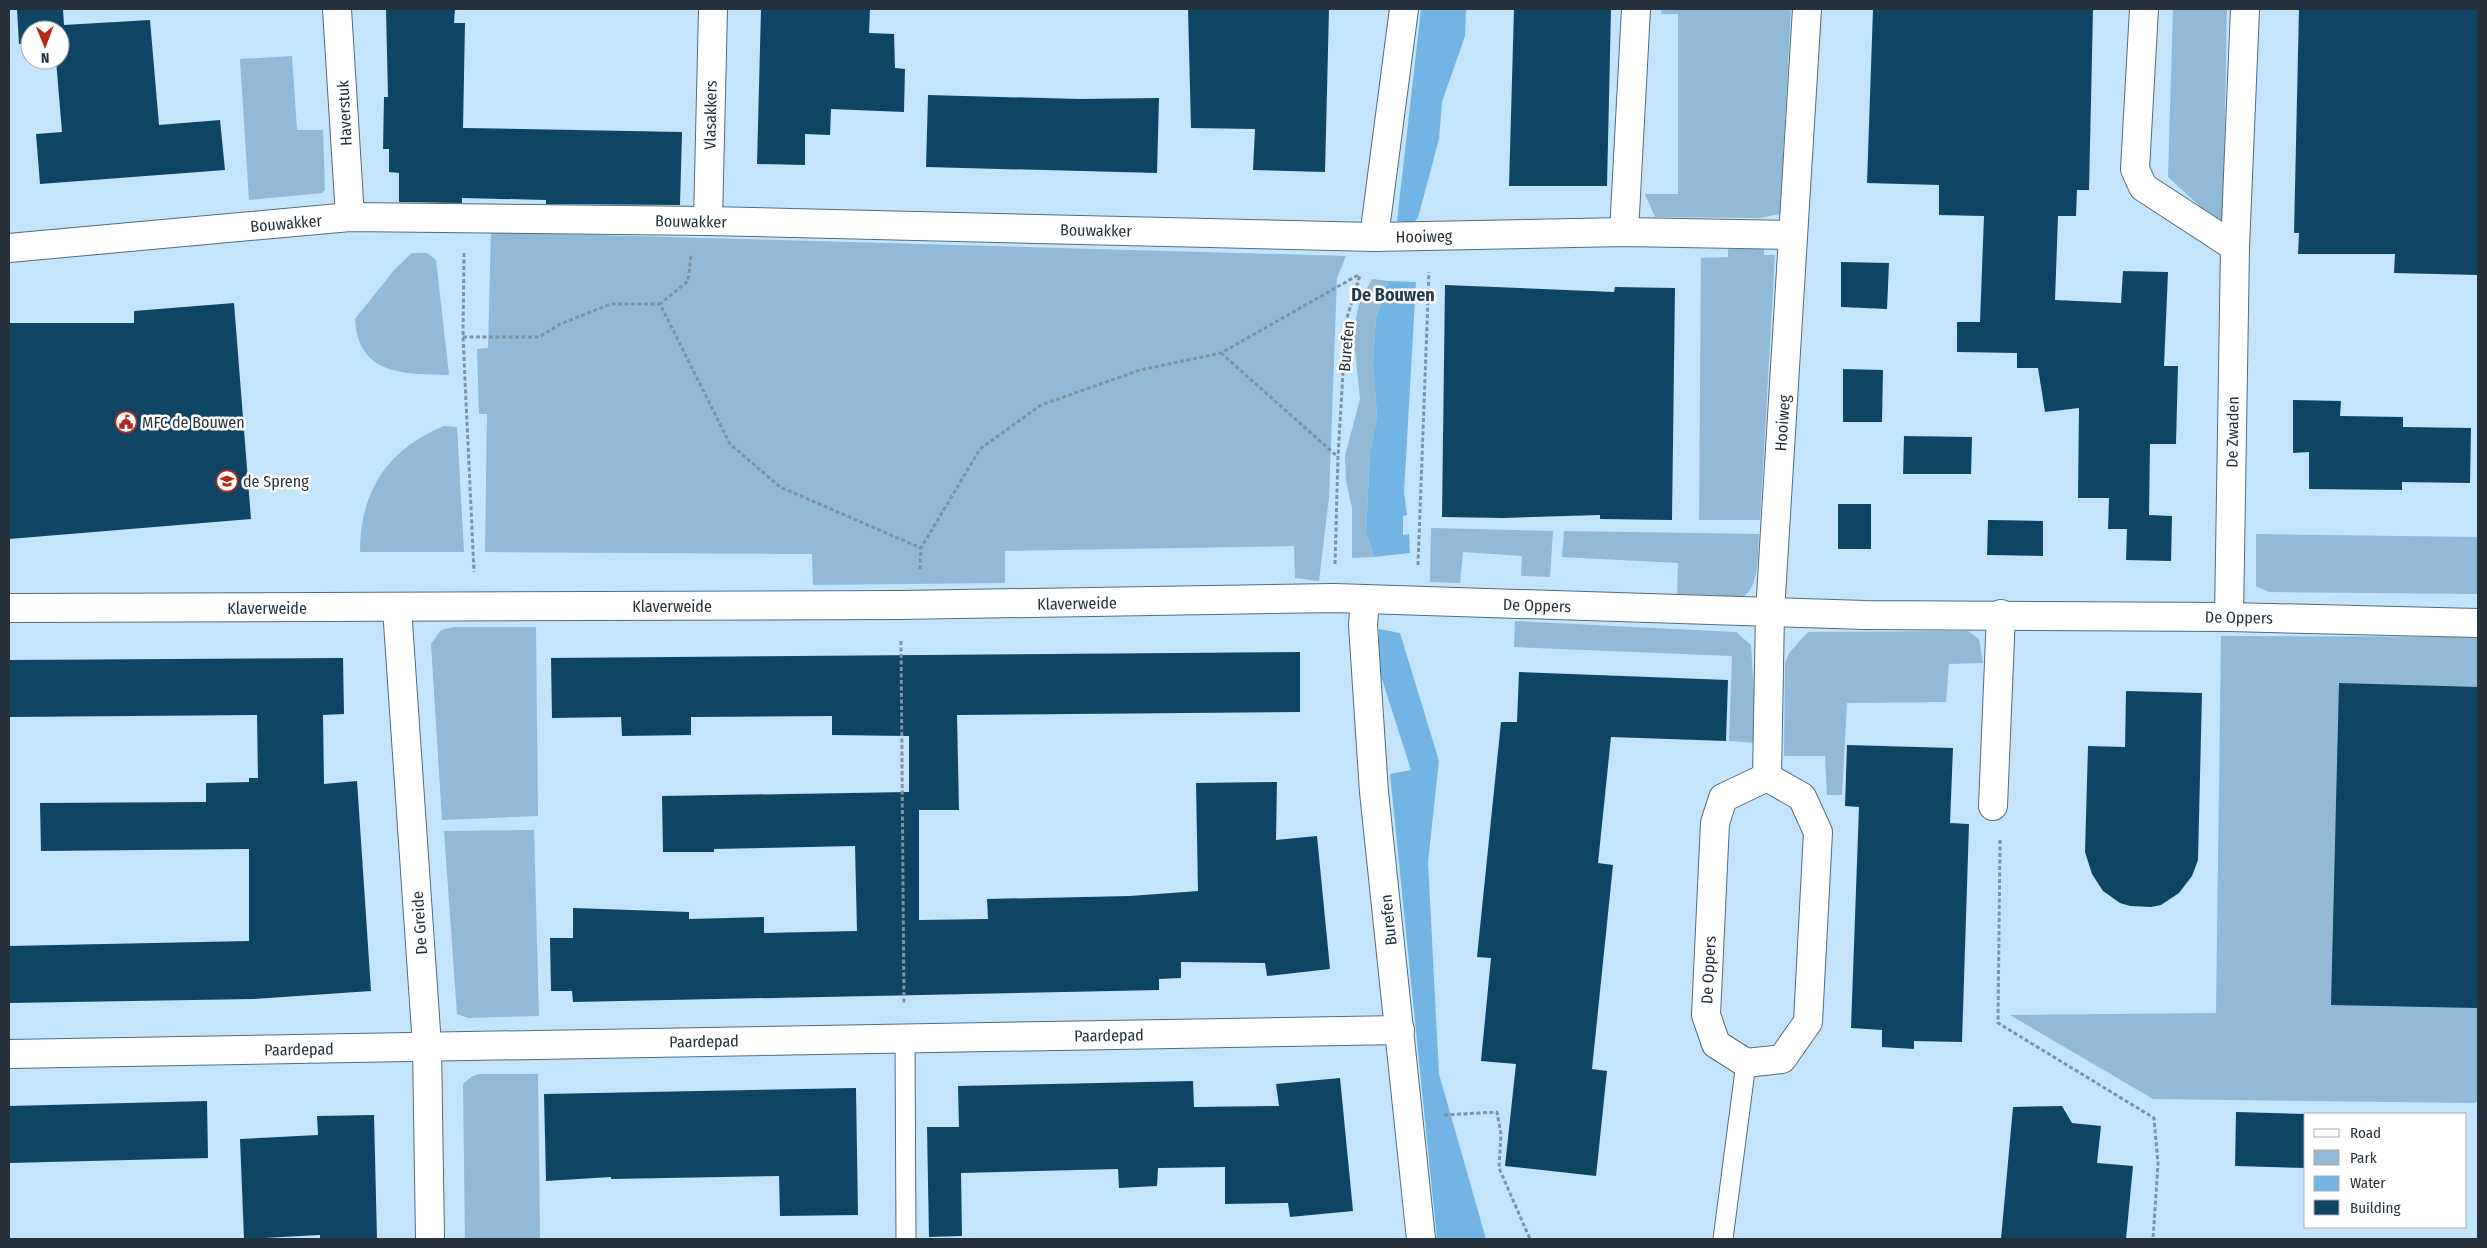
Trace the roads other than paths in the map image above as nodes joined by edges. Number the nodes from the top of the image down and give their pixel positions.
1 (337, 9) edge
2 (712, 9) edge
3 (1404, 9) edge
4 (1636, 9) edge
5 (1807, 9) edge
6 (2144, 9) edge
7 (2245, 9) edge
8 (350, 217) junction
9 (703, 221) junction
10 (1624, 232) junction
11 (1793, 235) junction
12 (1374, 237) junction
13 (2236, 247) junction
14 (9, 248) edge
15 (1334, 598) joint
16 (1365, 599) junction
17 (9, 608) edge
18 (397, 608) junction
19 (1770, 612) junction
20 (2001, 614) junction
21 (2229, 616) junction
22 (2478, 623) edge
23 (1767, 777) junction
24 (1993, 806) road end
25 (1400, 1030) junction
26 (905, 1038) junction
27 (427, 1046) junction
28 (9, 1054) edge
29 (1746, 1063) junction
30 (430, 1239) edge
31 (906, 1239) edge
32 (1421, 1239) edge
33 (1723, 1239) edge

1 - 8 street, Haverstuk
2 - 9 street, Vlasakkers
3 - 12 street
4 - 10 street
5 - 11 street, Hooiweg
6 - 13 street
7 - 13 street, De Zwaden
8 - 9 street, Bouwakker
8 - 14 street, Bouwakker
9 - 12 street, Bouwakker
10 - 11 street, Hooiweg
10 - 12 street, Hooiweg
11 - 19 street, Hooiweg
13 - 21 street, De Zwaden
15 - 16 street, De Oppers
15 - 18 street, Klaverweide
16 - 19 street, De Oppers
16 - 25 street, Burefen
17 - 18 street, Klaverweide
18 - 27 street, De Greide
19 - 20 street, De Oppers
19 - 23 street
20 - 21 street, De Oppers
20 - 24 street
21 - 22 street, De Oppers
23 - 29 street, De Oppers
23 - 29 street
25 - 26 street, Paardepad
25 - 32 street, Burefen
26 - 27 street, Paardepad
26 - 31 lane
27 - 28 street, Paardepad
27 - 30 street, De Greide
29 - 33 lane

